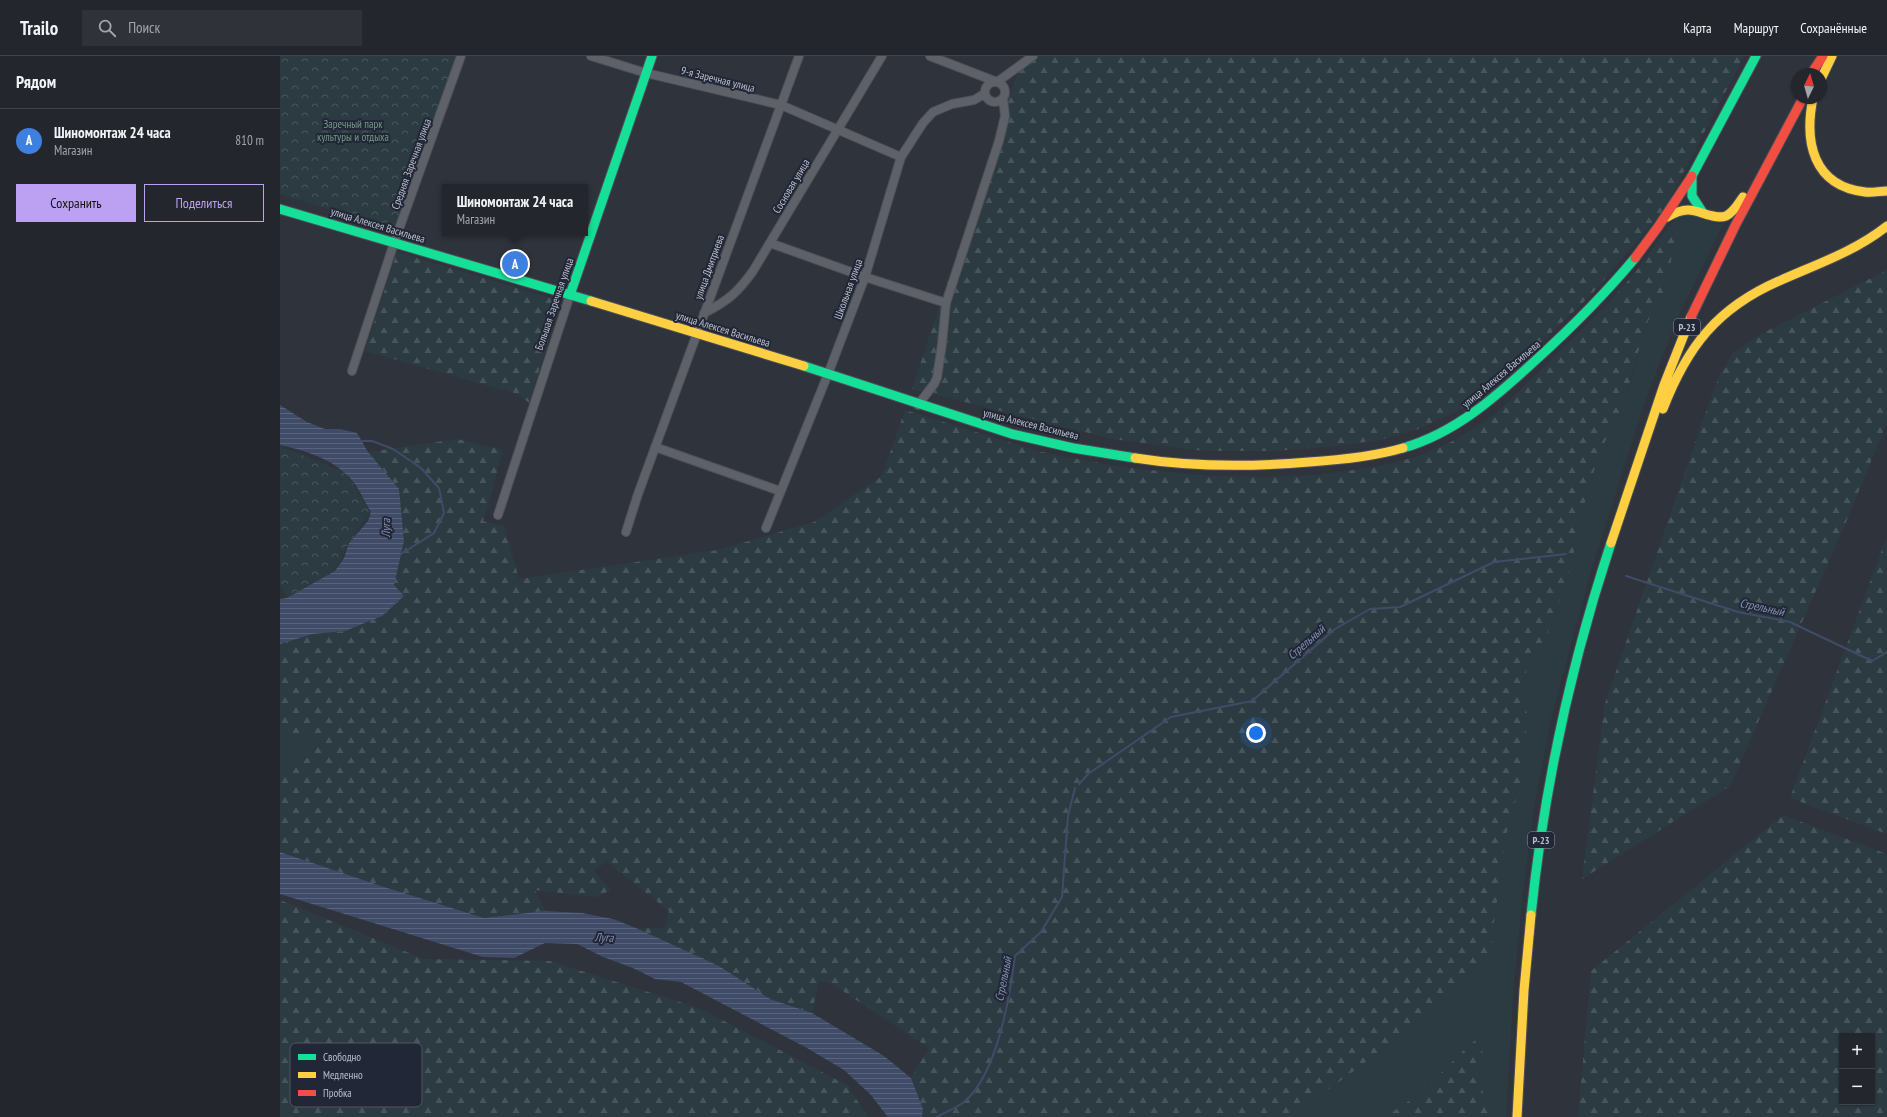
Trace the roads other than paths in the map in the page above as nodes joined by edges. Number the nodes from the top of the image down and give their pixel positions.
1 (461, 56) edge
2 (591, 56) edge
3 (652, 56) edge
4 (798, 56) edge
5 (882, 56) edge
6 (930, 56) edge
7 (1033, 56) edge
8 (1756, 56) edge
9 (1824, 56) edge
10 (1832, 56) edge
11 (1815, 68) edge
12 (1819, 68) edge
13 (1826, 68) edge
14 (646, 73) junction
15 (993, 81) junction
16 (984, 94) junction
17 (1003, 98) junction
18 (1793, 104) edge
19 (1800, 104) edge
20 (1812, 104) edge
21 (781, 106) junction
22 (836, 130) junction
23 (901, 157) junction
24 (1692, 176) junction
25 (1887, 192) edge
26 (280, 208) edge
27 (1703, 213) junction
28 (1665, 218) junction
29 (1887, 226) edge
30 (394, 243) junction
31 (770, 243) junction
32 (865, 277) junction
33 (570, 295) junction
34 (946, 303) junction
35 (704, 313) junction
36 (697, 333) junction
37 (352, 371) dead end
38 (828, 374) junction
39 (918, 405) junction
40 (655, 447) junction
41 (780, 491) junction
42 (498, 515) dead end
43 (766, 528) dead end
44 (626, 532) dead end
45 (1602, 569) junction
46 (1517, 1117) edge

1 - 30 street, Средняя Заречная улица
2 - 14 street, 9-я Заречная улица
3 - 14 main road, Большая Заречная улица
4 - 21 street, улица Дмитриева
5 - 22 street, Сосновая улица
6 - 15 street
7 - 15 street
8 - 24 main road, улица Алексея Васильева
9 - 11 main road
9 - 12 main road
10 - 13 main road
14 - 21 street, 9-я Заречная улица
14 - 33 main road, Большая Заречная улица
15 - 16 street
15 - 17 street
16 - 17 street
16 - 23 street, Школьная улица
17 - 34 street
18 - 27 main road
19 - 45 main road, Р-23
20 - 25 main road
21 - 22 street, 9-я Заречная улица
21 - 35 street, улица Дмитриева
22 - 23 street, 9-я Заречная улица
22 - 31 street, Сосновая улица
23 - 32 street, Школьная улица
24 - 27 main road
24 - 28 main road, улица Алексея Васильева
26 - 30 main road, улица Алексея Васильева
27 - 28 main road
28 - 39 main road, улица Алексея Васильева
29 - 45 main road
30 - 33 main road, улица Алексея Васильева
30 - 37 street, Средняя Заречная улица
31 - 32 street
31 - 35 street, Сосновая улица
32 - 34 street
32 - 38 street, Школьная улица
33 - 36 main road, улица Алексея Васильева
33 - 42 street, Большая Заречная улица
34 - 39 street
35 - 36 street, улица Дмитриева
36 - 38 main road, улица Алексея Васильева
36 - 40 street, улица Дмитриева
38 - 39 main road, улица Алексея Васильева
38 - 41 street, Школьная улица
40 - 41 street
40 - 44 street, улица Дмитриева
41 - 43 street, Школьная улица
45 - 46 main road, Р-23

